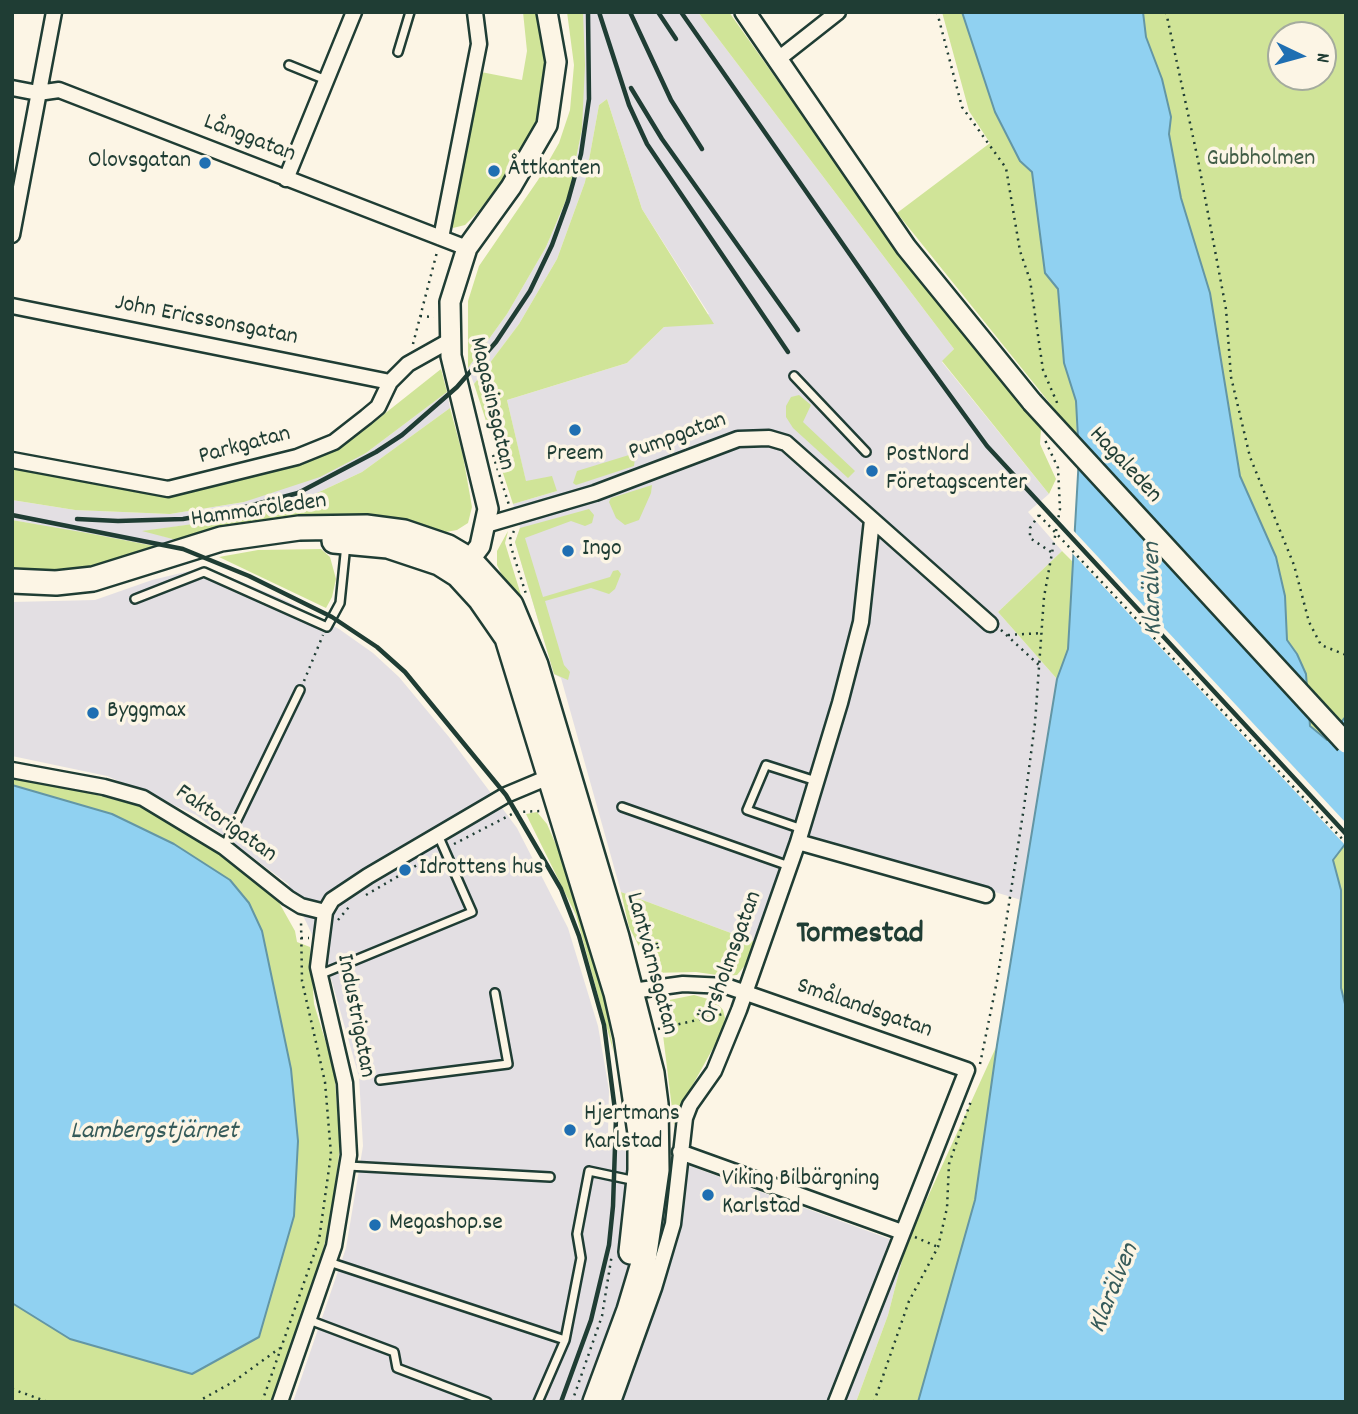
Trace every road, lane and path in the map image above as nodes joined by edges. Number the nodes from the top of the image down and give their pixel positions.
1 (54, 12) edge
2 (354, 12) edge
3 (410, 12) edge
4 (475, 12) edge
5 (547, 12) edge
6 (745, 12) edge
7 (754, 12) edge
8 (838, 12) edge
9 (937, 12) edge
10 (1166, 12) edge
11 (398, 52) dead end
12 (780, 58) junction
13 (289, 65) dead end
14 (326, 80) junction
15 (12, 88) edge
16 (38, 93) junction
17 (286, 178) junction
18 (12, 235) edge
19 (441, 238) junction
20 (467, 248) junction
21 (12, 306) edge
22 (449, 341) junction
23 (408, 364) junction
24 (794, 376) dead end
25 (390, 382) junction
26 (1058, 409) dead end
27 (1047, 433) dead end
28 (866, 452) dead end
29 (12, 460) edge
30 (872, 520) junction
31 (486, 525) junction
32 (346, 534) junction
33 (1051, 552) junction
34 (464, 568) junction
35 (12, 581) edge
36 (12, 591) edge
37 (135, 598) dead end
38 (990, 624) joint
39 (327, 626) junction
40 (1043, 633) junction
41 (1008, 635) junction
42 (1346, 655) edge
43 (1040, 666) junction
44 (300, 690) joint
45 (1346, 743) edge
46 (12, 770) edge
47 (559, 773) junction
48 (816, 782) junction
49 (622, 807) dead end
50 (548, 818) dead end
51 (438, 835) junction
52 (800, 836) junction
53 (1346, 843) edge
54 (224, 847) junction
55 (444, 849) junction
56 (790, 866) junction
57 (986, 895) dead end
58 (363, 898) dead end
59 (353, 903) dead end
60 (301, 906) junction
61 (325, 912) junction
62 (301, 938) junction
63 (319, 938) junction
64 (319, 975) junction
65 (624, 992) junction
66 (745, 992) junction
67 (495, 993) dead end
68 (739, 1010) junction
69 (643, 1033) junction
70 (973, 1070) junction
71 (380, 1080) dead end
72 (972, 1097) dead end
73 (680, 1152) junction
74 (348, 1166) junction
75 (550, 1177) dead end
76 (639, 1182) junction
77 (902, 1232) junction
78 (613, 1242) dead end
79 (938, 1247) junction
80 (329, 1262) junction
81 (309, 1320) junction
82 (565, 1340) junction
83 (280, 1348) junction
84 (12, 1389) edge
85 (48, 1402) edge
86 (197, 1402) edge
87 (262, 1402) edge
88 (280, 1402) edge
89 (487, 1402) edge
90 (538, 1402) edge
91 (572, 1402) edge
92 (579, 1402) edge
93 (595, 1402) edge
94 (613, 1402) edge
95 (836, 1402) edge
96 (874, 1402) edge

1 - 16 street
2 - 14 street
3 - 11 lane
4 - 19 street
5 - 20 street, Magasinsgatan
6 - 12 street, Hagaleden
7 - 12 street, Hagaleden
8 - 12 street
9 - 26 path
10 - 42 path
12 - 45 street, Hagaleden, bridge
13 - 14 lane
14 - 17 street
15 - 16 street, Långgatan
16 - 17 street, Långgatan
16 - 18 street
17 - 19 street, Långgatan
19 - 20 street, Långgatan
19 - 23 path
20 - 22 street, Magasinsgatan
21 - 25 street, John Ericssonsgatan
22 - 23 street, Parkgatan
22 - 31 street, Magasinsgatan
23 - 25 street, Parkgatan
24 - 28 lane
25 - 29 street, Parkgatan
27 - 33 path
30 - 31 street, Pumpgatan
30 - 38 street, Pumpgatan
30 - 48 street, Örsholmsgatan
31 - 34 street, Magasinsgatan
32 - 34 main road, Hammaröleden
32 - 35 main road, Hammaröleden
32 - 36 main road, Hammaröleden
32 - 39 lane
33 - 40 path
33 - 53 path, bridge
34 - 47 main road, Lantvärnsgatan
37 - 39 lane
38 - 41 path
39 - 44 path
40 - 41 path
40 - 43 path
41 - 43 path
43 - 70 path
44 - 54 lane
46 - 54 street, Faktorigatan
47 - 51 street
47 - 65 main road, Lantvärnsgatan
48 - 52 street, Örsholmsgatan
48 - 52 lane
49 - 56 lane
50 - 55 path
51 - 55 lane
51 - 61 street
52 - 56 street, Örsholmsgatan
52 - 57 street
54 - 60 street, Faktorigatan
55 - 58 path
55 - 64 lane
56 - 66 street, Örsholmsgatan
59 - 63 path
60 - 61 street, Faktorigatan
60 - 62 path
61 - 63 street, Industrigatan
62 - 63 path
62 - 83 path
63 - 64 street, Industrigatan
64 - 74 street, Industrigatan
65 - 66 street
65 - 69 main road, Lantvärnsgatan
65 - 76 main road, Lantvärnsgatan
66 - 68 street, Örsholmsgatan
66 - 70 street, Smålandsgatan
67 - 71 lane
68 - 69 path
68 - 73 street, Örsholmsgatan
69 - 93 main road, Lantvärnsgatan
70 - 77 street
72 - 79 path
73 - 77 street
73 - 94 street, Örsholmsgatan
74 - 75 lane
74 - 80 street, Industrigatan
76 - 82 lane
76 - 92 main road, Lantvärnsgatan
77 - 79 path
77 - 95 street
78 - 91 path
79 - 96 path
80 - 81 street, Industrigatan
80 - 82 lane
81 - 88 street, Industrigatan
81 - 89 lane
82 - 90 lane
83 - 86 path
83 - 87 path
84 - 85 path

